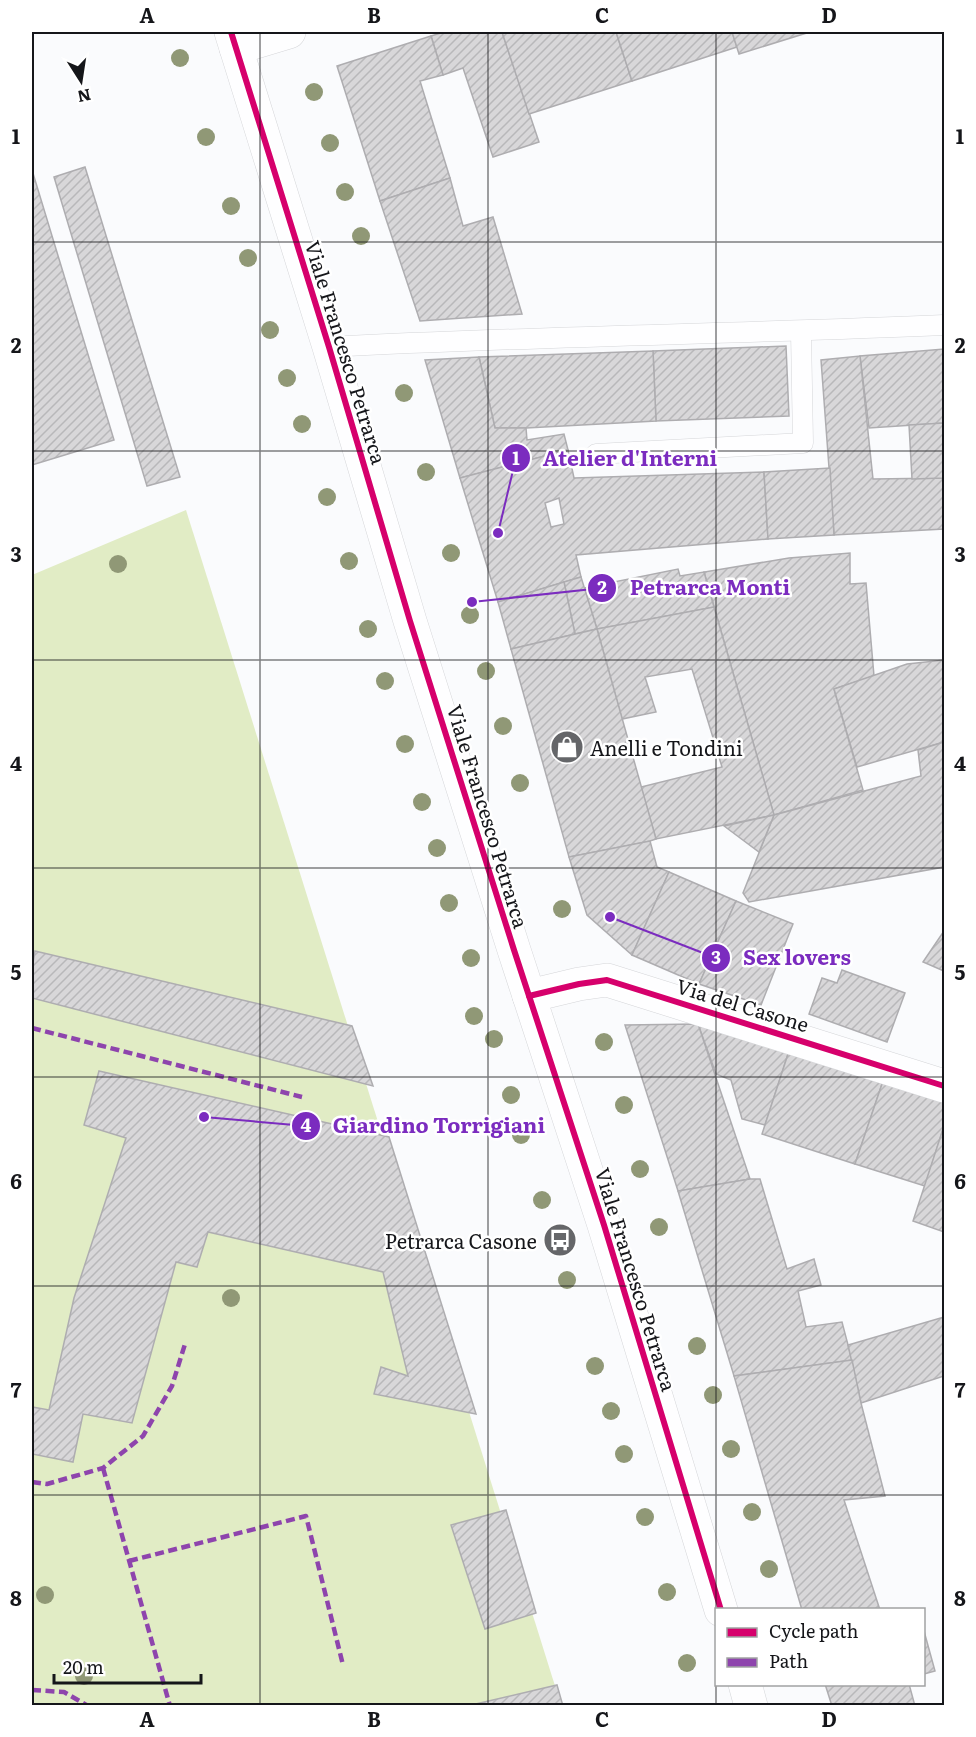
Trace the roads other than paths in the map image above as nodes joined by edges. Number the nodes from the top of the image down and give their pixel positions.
1 (289, 32) edge
2 (233, 40) edge
3 (945, 326) edge
4 (801, 332) junction
5 (329, 347) junction
6 (596, 454) dead end
7 (529, 996) junction
8 (945, 1086) edge
9 (721, 1608) edge
10 (745, 1686) edge
11 (751, 1706) edge

1 - 2 main road
2 - 5 main road, Viale Francesco Petrarca
3 - 4 lane, Viale Francesco Petrarca
4 - 5 lane, Viale Francesco Petrarca
4 - 6 lane
5 - 7 main road, Viale Francesco Petrarca
7 - 8 main road, Via del Casone
7 - 9 main road, Viale Francesco Petrarca
10 - 11 main road

